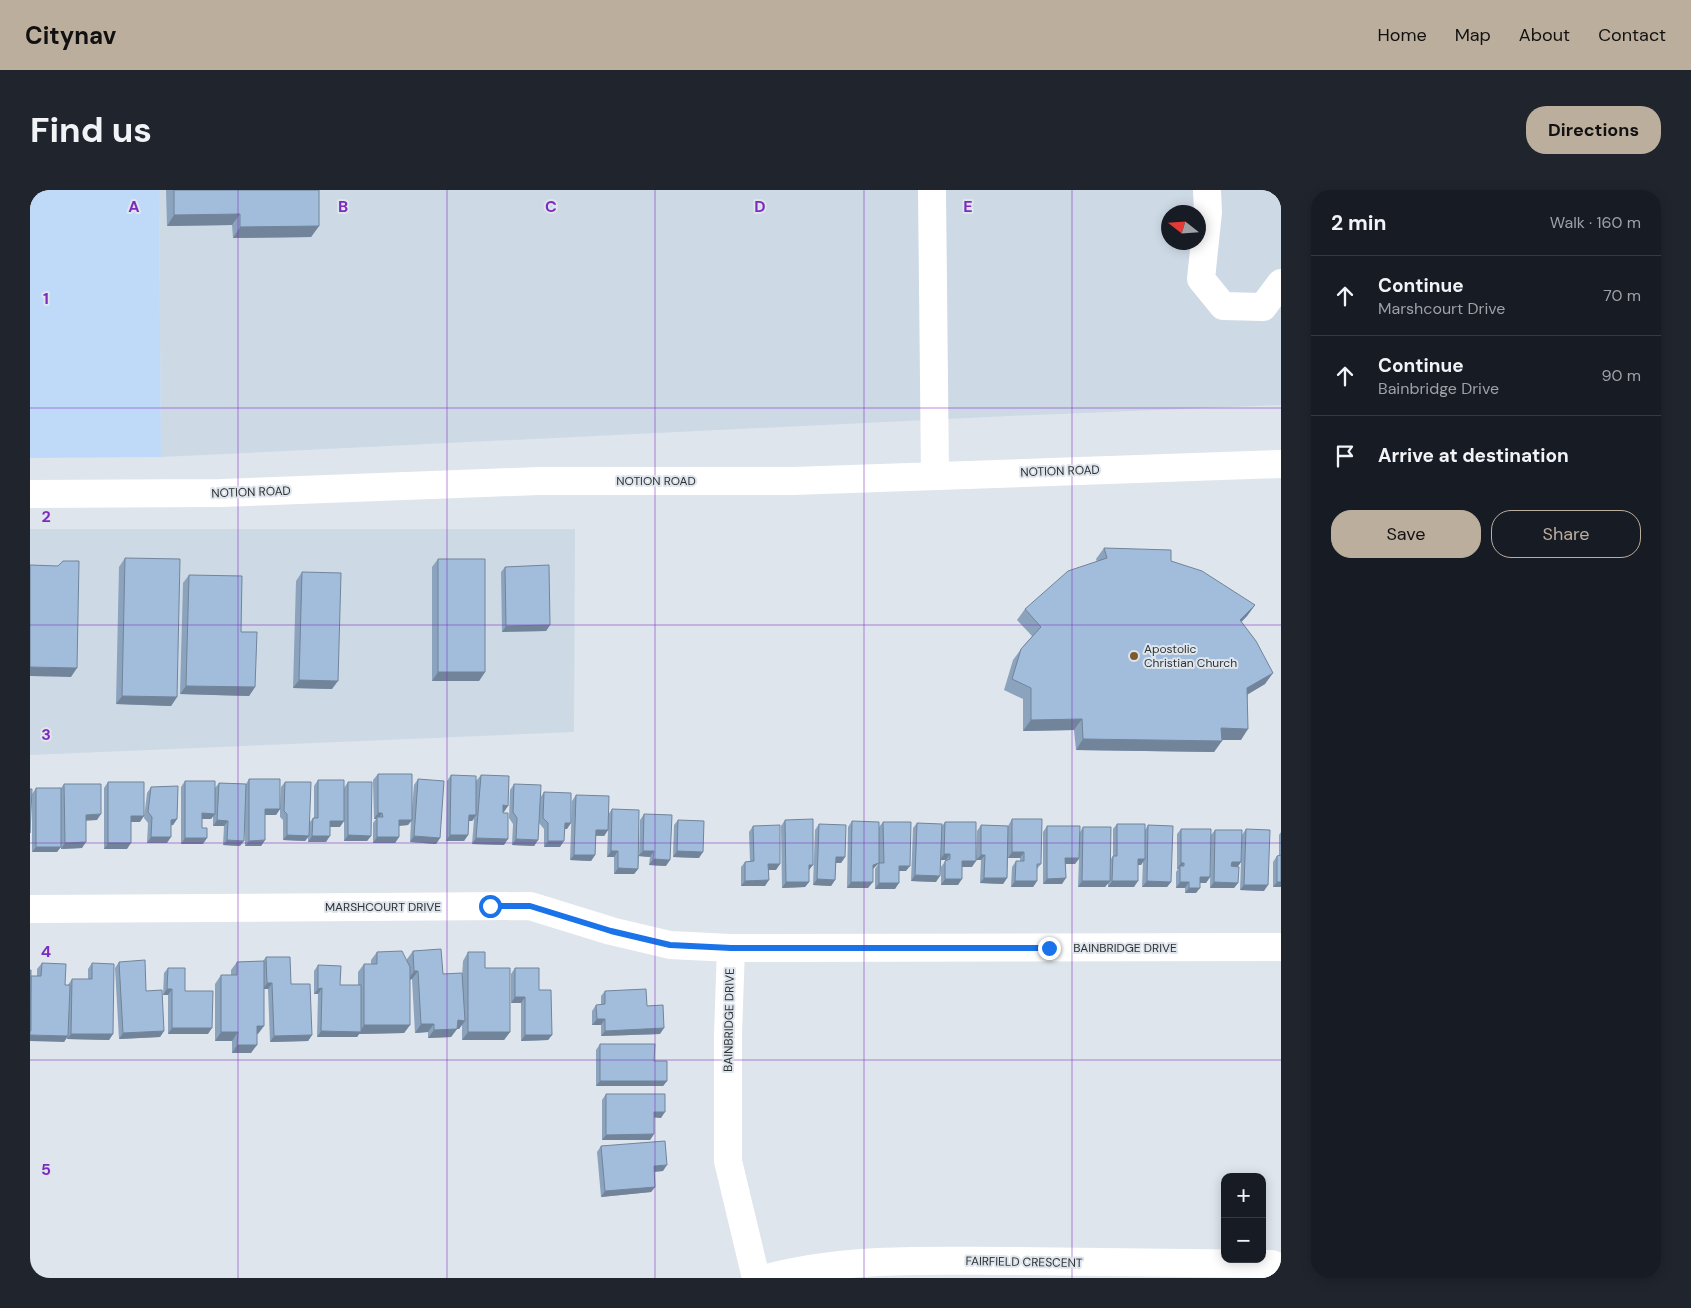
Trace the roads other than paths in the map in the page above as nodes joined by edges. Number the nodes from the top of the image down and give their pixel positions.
1 (932, 190) edge
2 (1207, 190) edge
3 (1281, 283) edge
4 (1281, 464) edge
5 (935, 476) junction
6 (30, 494) edge
7 (30, 908) edge
8 (731, 948) junction
9 (1281, 948) edge
10 (1281, 1268) edge
11 (756, 1278) edge
12 (767, 1278) edge

1 - 5 street
2 - 3 street
4 - 5 street, NOTION ROAD
5 - 6 street, NOTION ROAD
7 - 8 street, MARSHCOURT DRIVE
8 - 9 street, BAINBRIDGE DRIVE
8 - 11 street, BAINBRIDGE DRIVE
10 - 12 street, FAIRFIELD CRESCENT

